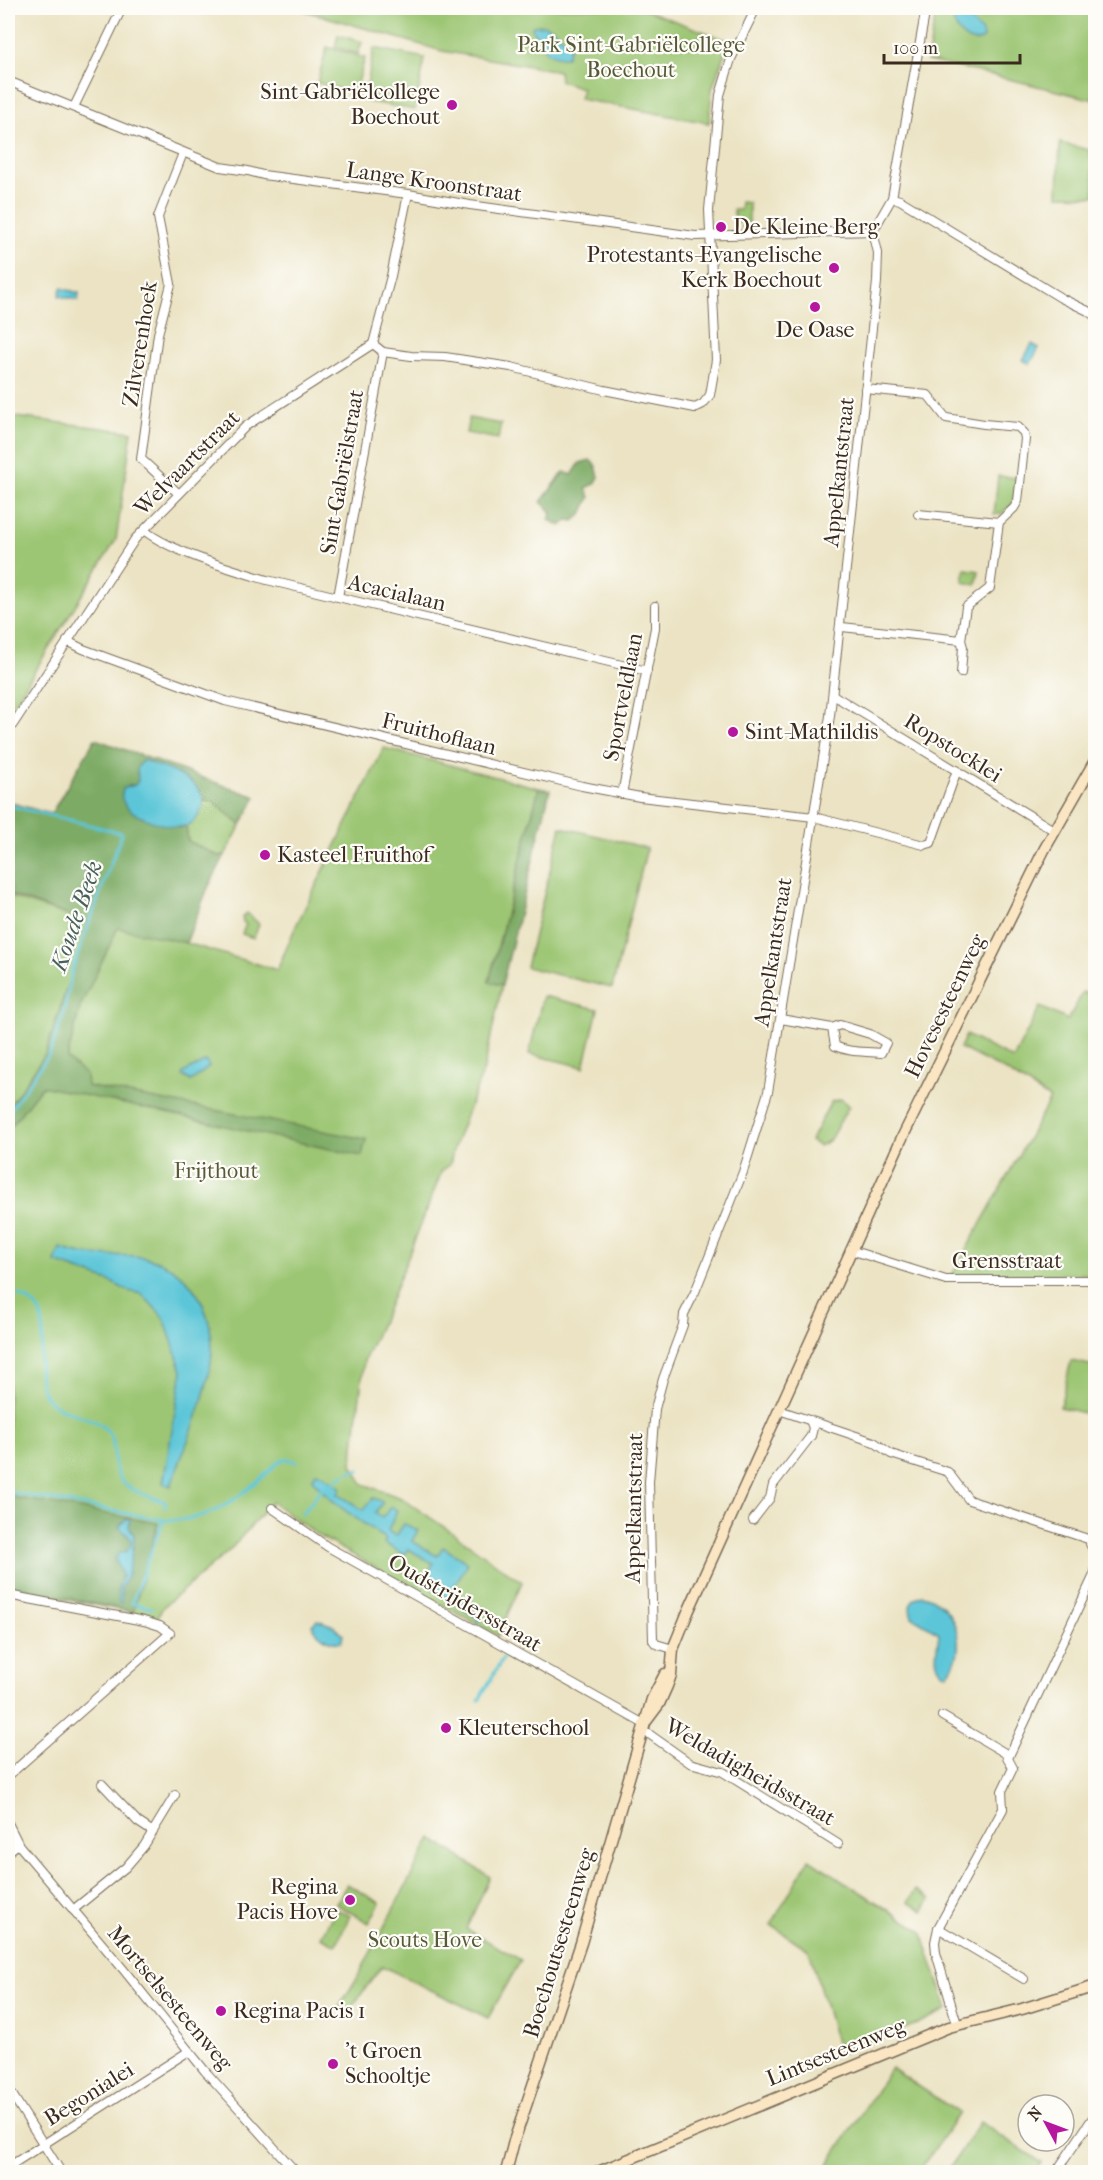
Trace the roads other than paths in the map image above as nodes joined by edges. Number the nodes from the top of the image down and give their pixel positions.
1 (122, 8) edge
2 (756, 8) edge
3 (926, 8) edge
4 (8, 81) edge
5 (74, 108) junction
6 (183, 153) junction
7 (408, 194) junction
8 (892, 198) junction
9 (873, 231) junction
10 (709, 237) junction
11 (1095, 317) edge
12 (373, 344) junction
13 (383, 352) junction
14 (865, 389) junction
15 (179, 494) junction
16 (918, 514) dead end
17 (999, 522) junction
18 (145, 531) junction
19 (338, 597) junction
20 (656, 606) dead end
21 (842, 627) junction
22 (961, 640) junction
23 (67, 641) junction
24 (647, 670) junction
25 (961, 673) dead end
26 (833, 695) junction
27 (8, 732) edge
28 (1095, 759) edge
29 (957, 771) junction
30 (622, 794) junction
31 (814, 818) junction
32 (1055, 831) junction
33 (781, 1019) junction
34 (832, 1028) junction
35 (850, 1250) junction
36 (840, 1275) joint
37 (1095, 1280) edge
38 (779, 1410) junction
39 (810, 1420) junction
40 (272, 1508) dead end
41 (753, 1520) dead end
42 (1093, 1537) edge
43 (1095, 1554) edge
44 (1095, 1568) edge
45 (8, 1595) edge
46 (673, 1652) junction
47 (942, 1716) dead end
48 (643, 1728) junction
49 (1008, 1758) junction
50 (8, 1776) edge
51 (102, 1784) dead end
52 (175, 1795) dead end
53 (8, 1823) edge
54 (153, 1832) junction
55 (8, 1835) edge
56 (838, 1844) dead end
57 (18, 1845) junction
58 (8, 1852) edge
59 (73, 1910) junction
60 (938, 1928) junction
61 (1024, 1979) dead end
62 (1095, 1986) edge
63 (957, 2024) junction
64 (189, 2051) junction
65 (8, 2088) edge
66 (1095, 2113) edge
67 (43, 2144) junction
68 (8, 2167) edge
69 (61, 2172) edge
70 (296, 2172) edge
71 (506, 2172) edge
72 (598, 2172) edge
73 (1056, 2172) edge

1 - 5 street
2 - 10 street
3 - 8 street
4 - 5 street, Lange Kroonstraat
5 - 6 street, Lange Kroonstraat
6 - 7 street, Lange Kroonstraat
6 - 15 street, Zilverenhoek
7 - 10 street, Lange Kroonstraat
7 - 12 street
8 - 9 street
8 - 11 street
9 - 10 street, Lange Kroonstraat
9 - 14 street, Appelkantstraat
10 - 13 street
12 - 13 street
12 - 15 street, Welvaartstraat
13 - 19 street, Sint-Gabriëlstraat
14 - 17 street
14 - 21 street, Appelkantstraat
15 - 18 street, Welvaartstraat
16 - 17 street
17 - 22 street
18 - 19 street, Acacialaan
18 - 23 street, Welvaartstraat
19 - 24 street, Acacialaan
20 - 24 street, Sportveldlaan
21 - 22 street
21 - 26 street, Appelkantstraat
22 - 25 street
23 - 27 street, Welvaartstraat
23 - 30 street, Fruithoflaan
24 - 30 street, Sportveldlaan
26 - 29 street, Ropstocklei
26 - 31 street, Appelkantstraat
28 - 32 street, Hovesesteenweg
29 - 31 street, Fruithoflaan
29 - 32 street, Ropstocklei
30 - 31 street, Fruithoflaan
31 - 33 street, Appelkantstraat
32 - 35 street, Hovesesteenweg
33 - 34 street
33 - 46 street, Appelkantstraat
34 - 34 street
35 - 36 street, Hovesesteenweg
35 - 37 street, Grensstraat
36 - 38 street, Boechoutsesteenweg
38 - 39 street
38 - 46 street, Boechoutsesteenweg
39 - 41 street
39 - 42 street
40 - 48 street, Oudstrijdersstraat
42 - 43 street
44 - 49 street
45 - 50 street
46 - 48 street, Boechoutsesteenweg
47 - 49 street
48 - 56 street, Weldadigheidsstraat
48 - 71 street, Boechoutsesteenweg
49 - 60 street
51 - 54 street
52 - 54 street
53 - 57 street, Mortselsesteenweg
54 - 59 street
55 - 57 street, Mortselsesteenweg
57 - 58 street
57 - 59 street, Mortselsesteenweg
59 - 64 street, Mortselsesteenweg
60 - 61 street
60 - 63 street
62 - 63 street, Lintsesteenweg
63 - 72 street, Lintsesteenweg
64 - 67 street, Begonialei
64 - 70 street, Mortselsesteenweg
65 - 67 street
66 - 73 street
67 - 68 street, Begonialei
67 - 69 street

